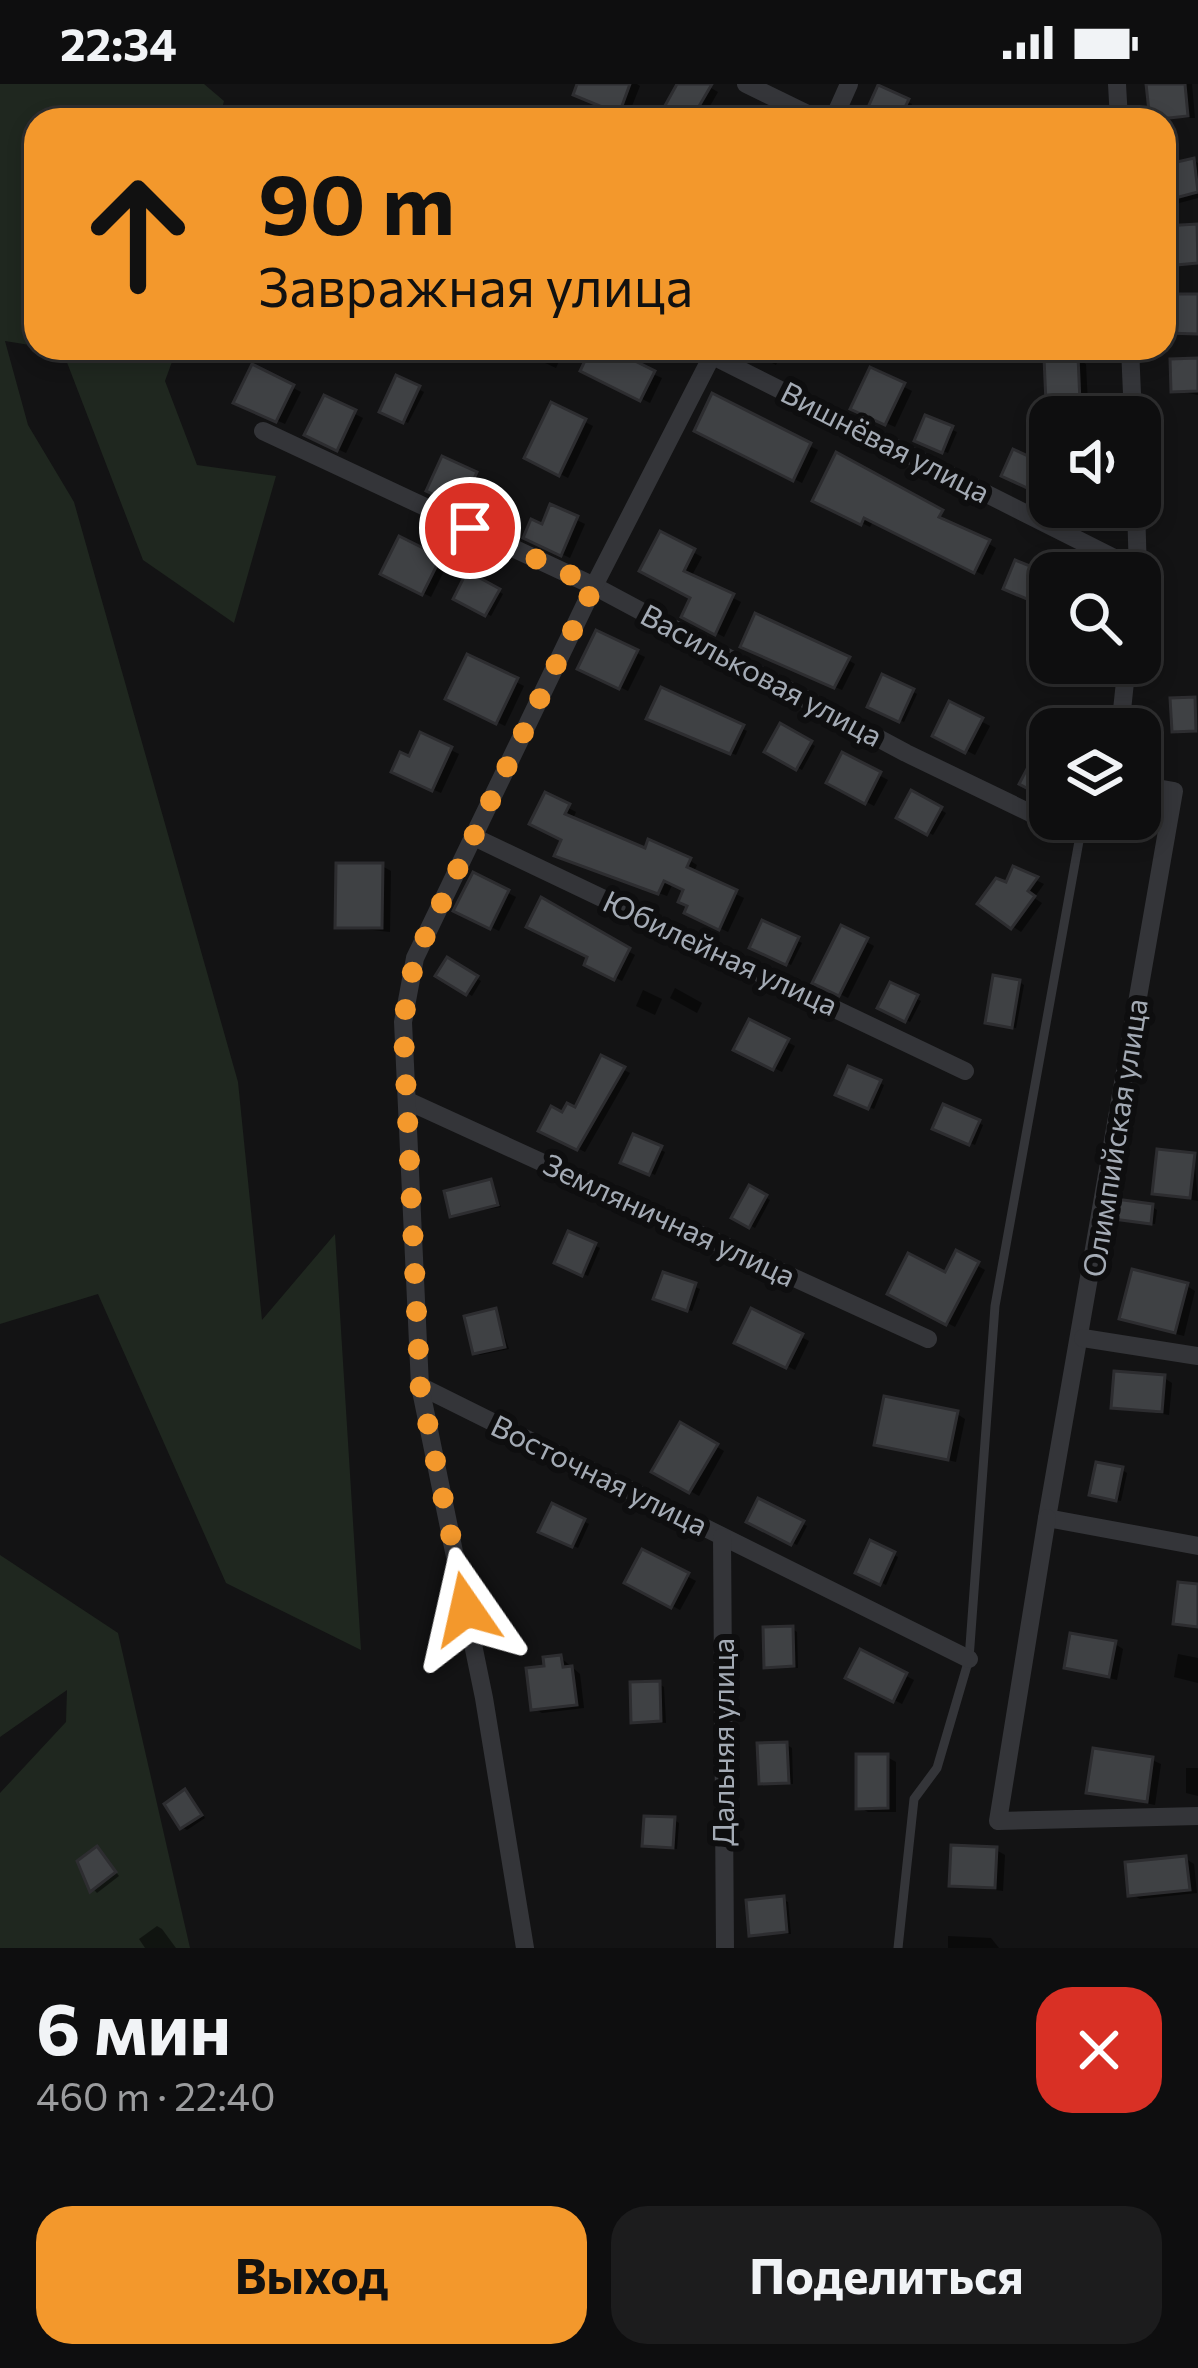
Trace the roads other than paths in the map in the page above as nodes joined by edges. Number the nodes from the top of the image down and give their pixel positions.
1 (746, 84) edge
2 (795, 108) edge
3 (704, 360) edge
4 (726, 360) edge
5 (1130, 360) edge
6 (1131, 396) edge
7 (263, 431) dead end
8 (1101, 552) edge
9 (594, 586) junction
10 (1161, 789) edge
11 (1029, 812) edge
12 (474, 837) junction
13 (1079, 840) edge
14 (965, 1071) dead end
15 (410, 1102) junction
16 (1083, 1338) junction
17 (928, 1340) dead end
18 (1198, 1356) edge
19 (420, 1386) junction
20 (1047, 1518) junction
21 (722, 1537) junction
22 (1198, 1546) edge
23 (969, 1659) junction
24 (1198, 1816) edge
25 (525, 1948) edge
26 (725, 1948) edge
27 (898, 1948) edge

1 - 2 street
3 - 9 street
4 - 8 street, Вишнёвая улица
5 - 6 street
7 - 9 street, Васильковая улица
9 - 11 street, Васильковая улица
9 - 12 street
10 - 16 street, Олимпийская улица
12 - 14 street, Юбилейная улица
12 - 15 street
13 - 23 lane
15 - 17 street, Земляничная улица
15 - 19 street
16 - 18 street
16 - 20 street, Олимпийская улица
19 - 21 street, Восточная улица
19 - 25 street
20 - 22 street
20 - 24 street, Олимпийская улица
21 - 23 street, Восточная улица
21 - 26 street, Дальняя улица
23 - 27 lane

